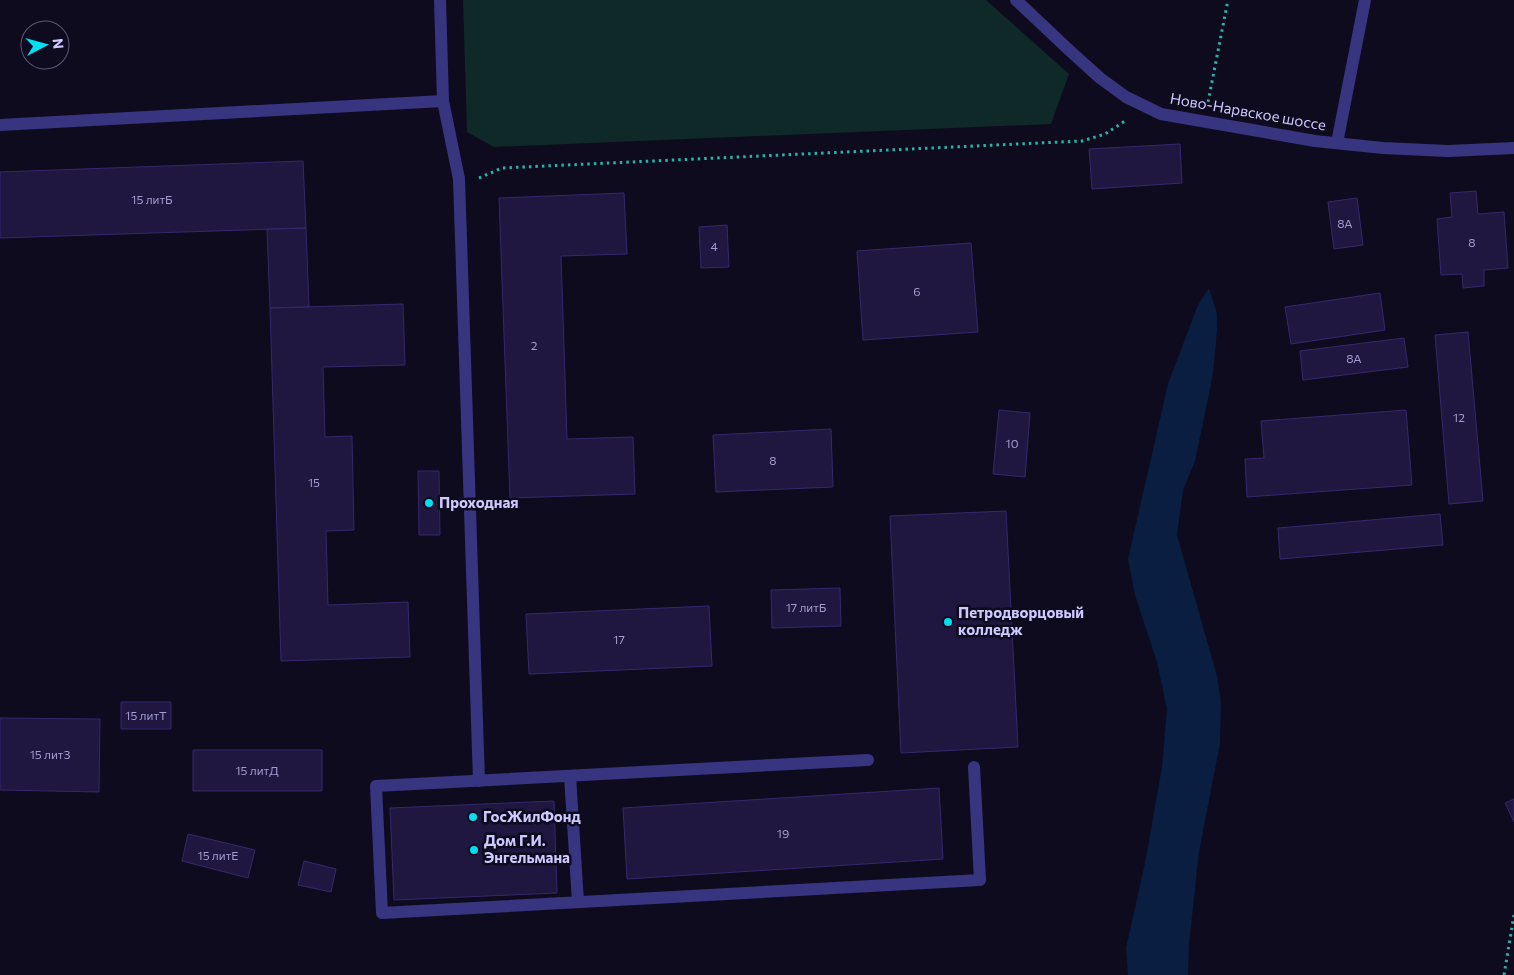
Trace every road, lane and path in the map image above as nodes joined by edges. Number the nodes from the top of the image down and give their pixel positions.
1 (440, 0) edge
2 (1016, 0) edge
3 (1228, 0) edge
4 (1366, 0) edge
5 (443, 101) junction
6 (1141, 104) junction
7 (1204, 122) junction
8 (0, 125) edge
9 (1337, 143) junction
10 (1514, 148) edge
11 (459, 179) junction
12 (868, 760) dead end
13 (974, 767) dead end
14 (570, 776) junction
15 (479, 781) junction
16 (578, 902) junction
17 (1514, 915) edge
18 (1504, 975) edge

1 - 5 street
2 - 6 street, Ново-Нарвское шоссе
3 - 7 path
4 - 9 street
5 - 8 street
5 - 11 street
6 - 7 street, Ново-Нарвское шоссе
6 - 11 path
7 - 9 street, Ново-Нарвское шоссе
9 - 10 street, Ново-Нарвское шоссе
11 - 15 street
12 - 14 street
13 - 16 street
14 - 15 street
14 - 16 street
15 - 16 street
17 - 18 path

